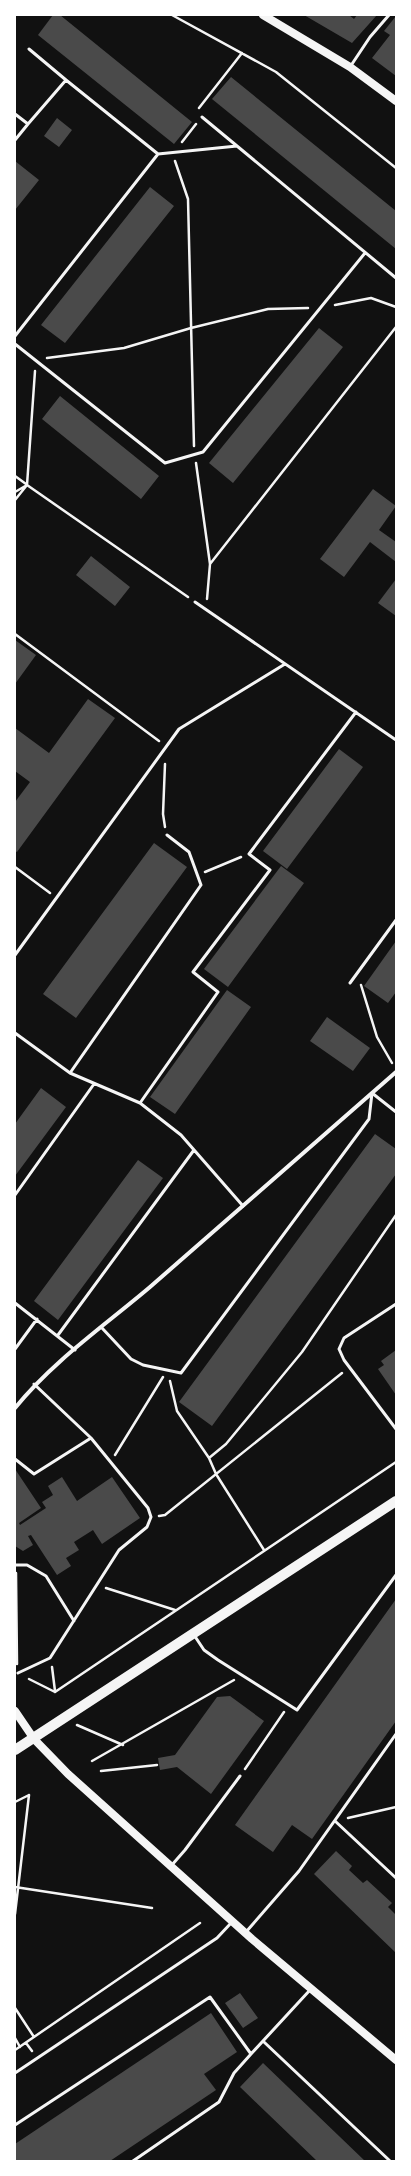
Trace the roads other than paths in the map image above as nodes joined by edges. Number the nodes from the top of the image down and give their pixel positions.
1 (262, 15) edge
2 (389, 15) edge
3 (29, 49) dead end
4 (350, 67) junction
5 (66, 80) junction
6 (396, 101) edge
7 (15, 114) edge
8 (202, 117) road end
9 (28, 124) junction
10 (15, 140) edge
11 (237, 146) junction
12 (158, 154) junction
13 (365, 253) junction
14 (396, 278) edge
15 (15, 336) edge
16 (15, 344) edge
17 (195, 602) road end
18 (284, 664) junction
19 (356, 712) junction
20 (396, 740) edge
21 (167, 835) road end
22 (396, 920) edge
23 (15, 955) edge
24 (350, 983) dead end
25 (15, 1033) edge
26 (396, 1071) edge
27 (70, 1073) junction
28 (94, 1084) junction
29 (372, 1092) junction
30 (140, 1103) junction
31 (396, 1112) edge
32 (194, 1150) junction
33 (15, 1195) edge
34 (243, 1206) junction
35 (15, 1303) edge
36 (396, 1304) edge
37 (37, 1319) junction
38 (102, 1328) junction
39 (58, 1335) junction
40 (15, 1349) edge
41 (75, 1350) junction
42 (34, 1384) junction
43 (15, 1408) edge
44 (396, 1429) edge
45 (91, 1438) junction
46 (15, 1459) edge
47 (396, 1501) edge
48 (16, 1565) edge
49 (396, 1575) edge
50 (74, 1621) junction
51 (194, 1634) junction
52 (18, 1673) road end
53 (15, 1712) edge
54 (396, 1734) edge
55 (34, 1739) junction
56 (15, 1750) edge
57 (240, 1776) road end
58 (334, 1821) junction
59 (171, 1866) junction
60 (396, 1878) edge
61 (232, 1922) junction
62 (245, 1933) junction
63 (310, 1990) junction
64 (264, 2042) junction
65 (251, 2054) junction
66 (396, 2060) edge
67 (15, 2074) edge
68 (15, 2125) edge
69 (133, 2161) edge
70 (390, 2161) edge

1 - 4 main road
2 - 4 lane
3 - 5 lane
4 - 6 main road
5 - 9 lane
5 - 12 lane
7 - 9 lane
8 - 11 lane
9 - 10 lane
11 - 12 lane
11 - 13 lane
12 - 15 lane
13 - 14 lane
13 - 16 lane
17 - 18 lane
18 - 19 lane
18 - 23 lane
19 - 20 lane
19 - 30 lane
21 - 27 lane
22 - 24 lane
25 - 27 lane
26 - 29 street
27 - 28 lane
28 - 30 lane
28 - 33 lane
29 - 31 lane
29 - 34 street
29 - 38 lane
30 - 32 lane
32 - 34 lane
32 - 39 lane
34 - 38 street
35 - 37 lane
36 - 44 lane
37 - 39 lane
37 - 40 lane
38 - 41 street
39 - 41 lane
41 - 42 street
42 - 43 street
42 - 45 lane
45 - 46 lane
45 - 50 lane
47 - 51 main road
48 - 50 lane
49 - 51 lane
50 - 52 lane
51 - 55 main road
53 - 55 main road
54 - 58 lane
55 - 56 main road
55 - 59 main road
57 - 59 lane
58 - 60 lane
58 - 62 lane
59 - 61 main road
61 - 62 main road
61 - 67 lane
62 - 63 main road
63 - 64 lane
63 - 66 main road
64 - 65 lane
64 - 70 lane
65 - 68 lane
65 - 69 lane

